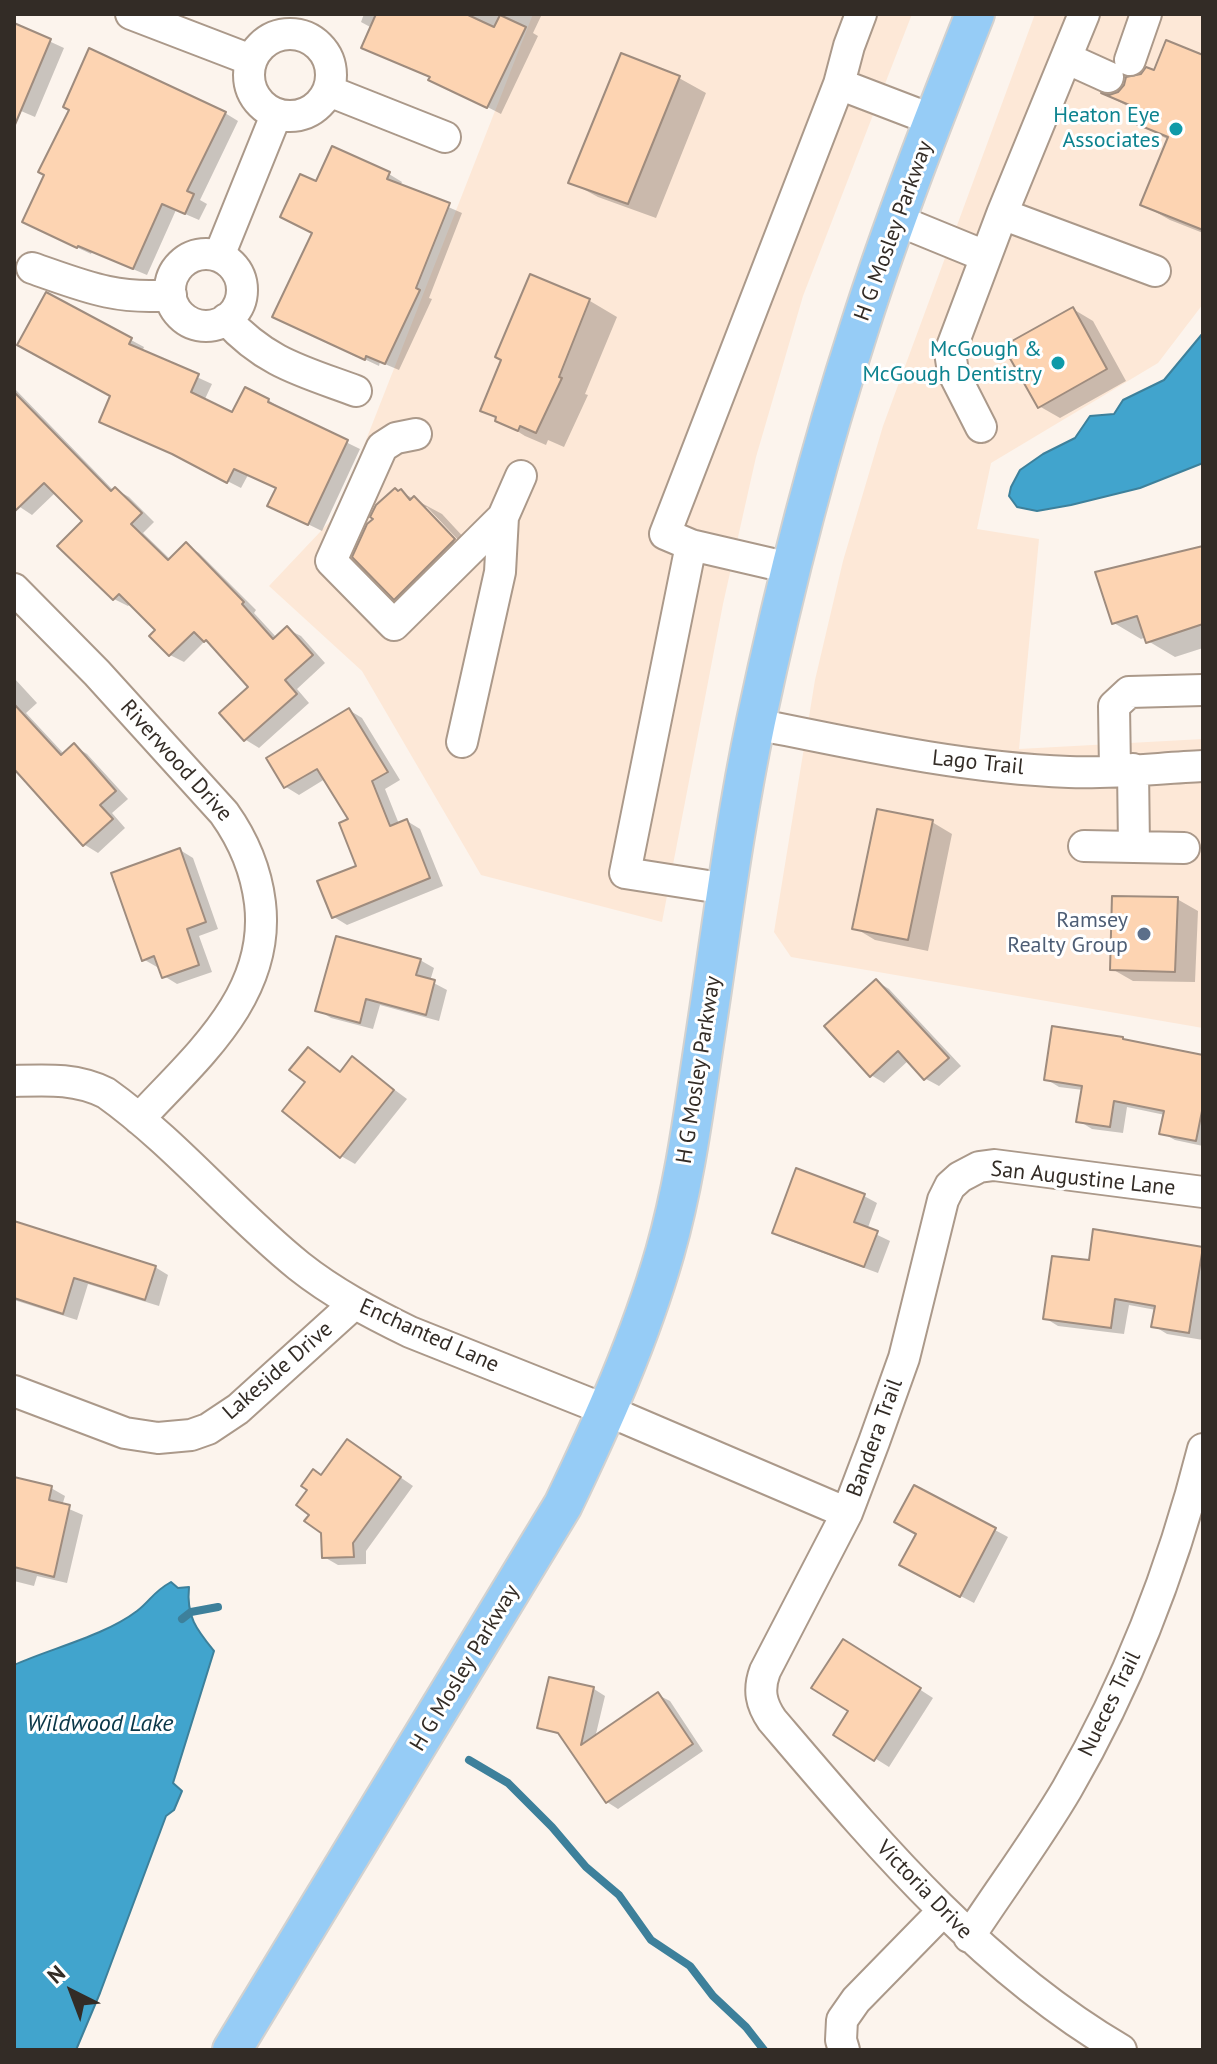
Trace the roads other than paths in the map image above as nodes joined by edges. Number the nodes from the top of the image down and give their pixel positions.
1 (131, 14) edge
2 (861, 14) edge
3 (975, 14) edge
4 (1084, 14) edge
5 (1146, 14) edge
6 (311, 26) edge
7 (1066, 58) junction
8 (251, 60) junction
9 (839, 84) junction
10 (329, 91) junction
11 (276, 115) junction
12 (933, 120) junction
13 (445, 137) dead end
14 (1002, 214) junction
15 (897, 220) junction
16 (219, 256) junction
17 (985, 256) junction
18 (32, 268) dead end
19 (1155, 271) dead end
20 (171, 295) junction
21 (226, 319) junction
22 (356, 391) dead end
23 (981, 427) dead end
24 (416, 434) dead end
25 (521, 476) dead end
26 (503, 517) junction
27 (691, 545) junction
28 (790, 568) junction
29 (14, 589) edge
30 (1203, 690) edge
31 (756, 724) junction
32 (462, 742) dead end
33 (1203, 766) edge
34 (1124, 770) junction
35 (1084, 846) dead end
36 (1134, 847) junction
37 (1184, 848) dead end
38 (727, 889) junction
39 (14, 1081) edge
40 (139, 1119) junction
41 (965, 1174) joint
42 (1203, 1192) edge
43 (354, 1304) junction
44 (14, 1391) edge
45 (606, 1410) junction
46 (1203, 1449) edge
47 (847, 1513) junction
48 (761, 1695) joint
49 (942, 1912) junction
50 (969, 1937) junction
51 (232, 2050) edge
52 (844, 2050) edge
53 (1121, 2050) edge

1 - 8 street
2 - 9 street
3 - 12 main road, H G Mosley Parkway
4 - 7 street
5 - 7 street
6 - 8 street
6 - 10 street
7 - 14 street
8 - 11 street
9 - 12 street
9 - 27 street
10 - 11 street
10 - 13 street
11 - 16 street
12 - 15 main road, H G Mosley Parkway
14 - 17 street
14 - 19 street
15 - 17 street
15 - 28 main road, H G Mosley Parkway
16 - 20 street
16 - 21 street
17 - 23 street
18 - 20 street
20 - 21 street
21 - 22 street
24 - 26 street
25 - 26 street
26 - 32 street
27 - 28 street
27 - 38 street
28 - 31 main road, H G Mosley Parkway
29 - 40 street, Riverwood Drive
30 - 34 street
31 - 34 street, Lago Trail
31 - 38 main road, H G Mosley Parkway
33 - 34 street, Lago Trail
34 - 36 street
35 - 36 street
36 - 37 street
38 - 45 main road, H G Mosley Parkway
39 - 40 street, Enchanted Lane
40 - 43 street, Enchanted Lane
41 - 42 street, San Augustine Lane
41 - 47 street, Bandera Trail
43 - 44 street, Lakeside Drive
43 - 45 street, Enchanted Lane
45 - 47 street, Enchanted Lane
45 - 51 main road, H G Mosley Parkway
46 - 50 street, Nueces Trail
47 - 48 street, Bandera Trail
48 - 49 street, Victoria Drive
49 - 50 street, Victoria Drive
49 - 52 street
50 - 53 street, Victoria Drive

